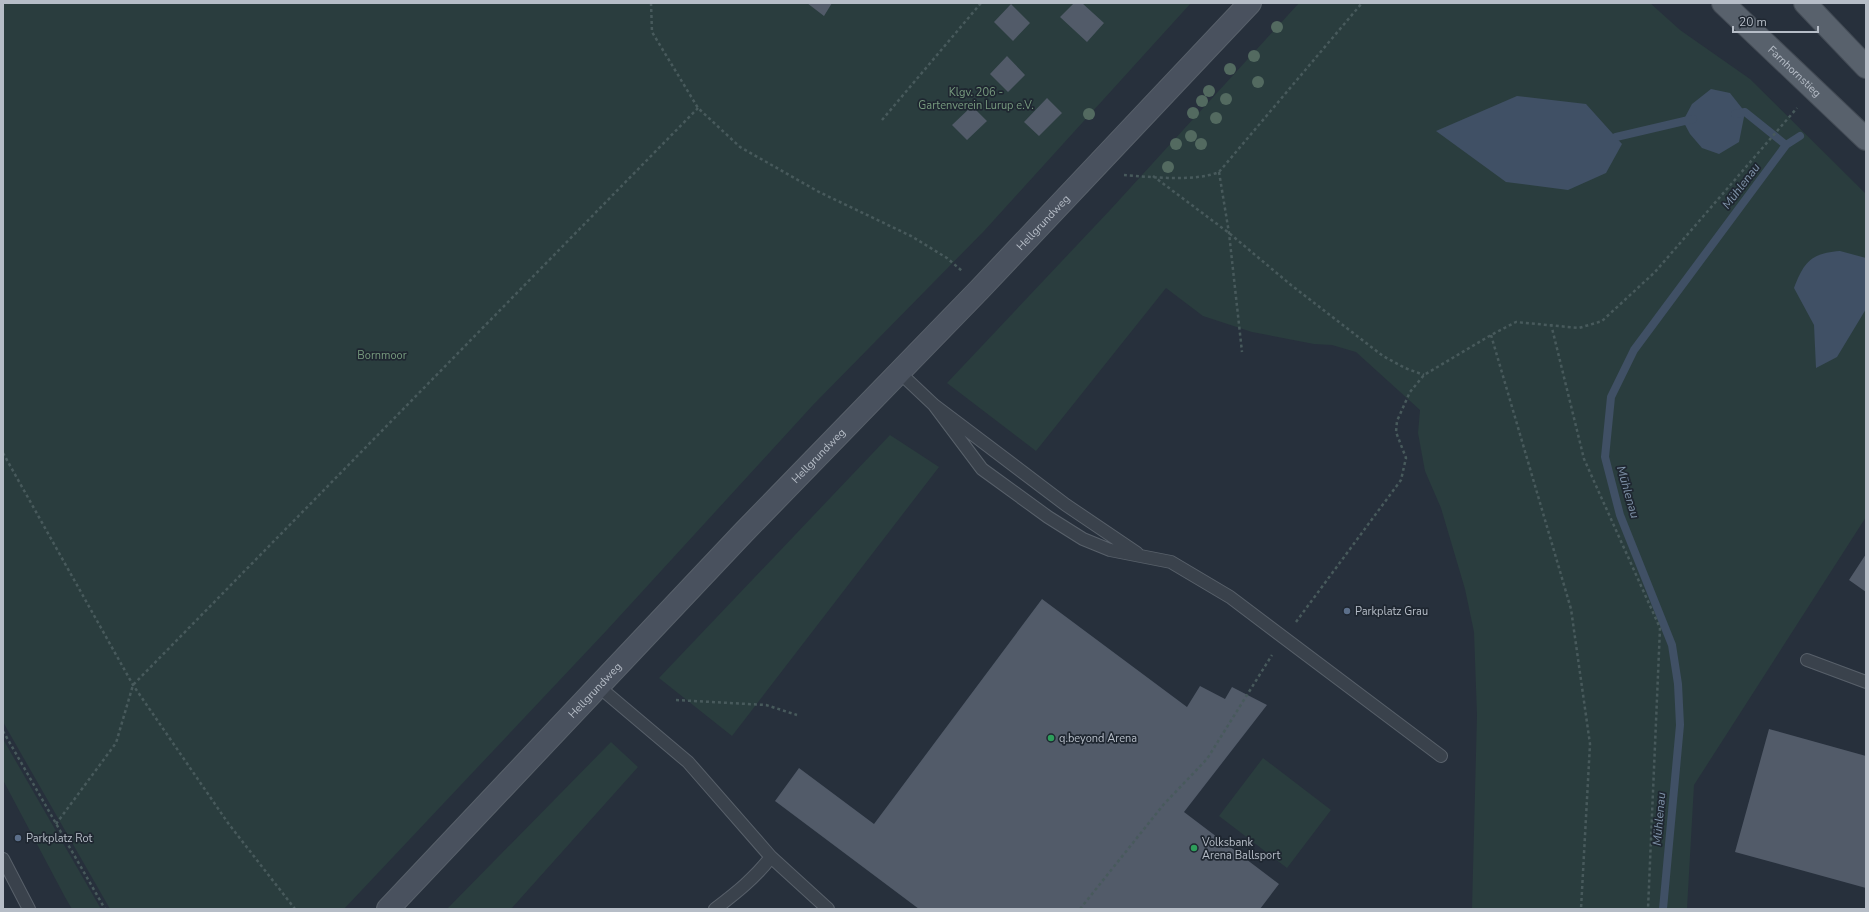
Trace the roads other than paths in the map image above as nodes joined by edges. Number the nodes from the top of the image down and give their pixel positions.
1 (1250, 3) edge
2 (1723, 3) edge
3 (1805, 3) edge
4 (1866, 67) edge
5 (1866, 139) edge
6 (899, 372) junction
7 (934, 405) junction
8 (1142, 556) junction
9 (1807, 660) dead end
10 (1866, 682) edge
11 (598, 686) junction
12 (1440, 756) dead end
13 (771, 857) junction
14 (3, 859) edge
15 (29, 909) edge
16 (388, 909) edge
17 (715, 909) edge
18 (828, 909) edge

1 - 6 street, Hellgrundweg
2 - 5 main road, Farnhornstieg
3 - 4 main road
6 - 7 lane
6 - 11 street, Hellgrundweg
7 - 8 lane
7 - 8 lane
8 - 12 lane
9 - 10 lane
11 - 13 lane
11 - 16 street, Hellgrundweg
13 - 17 lane
13 - 18 lane
14 - 15 lane

